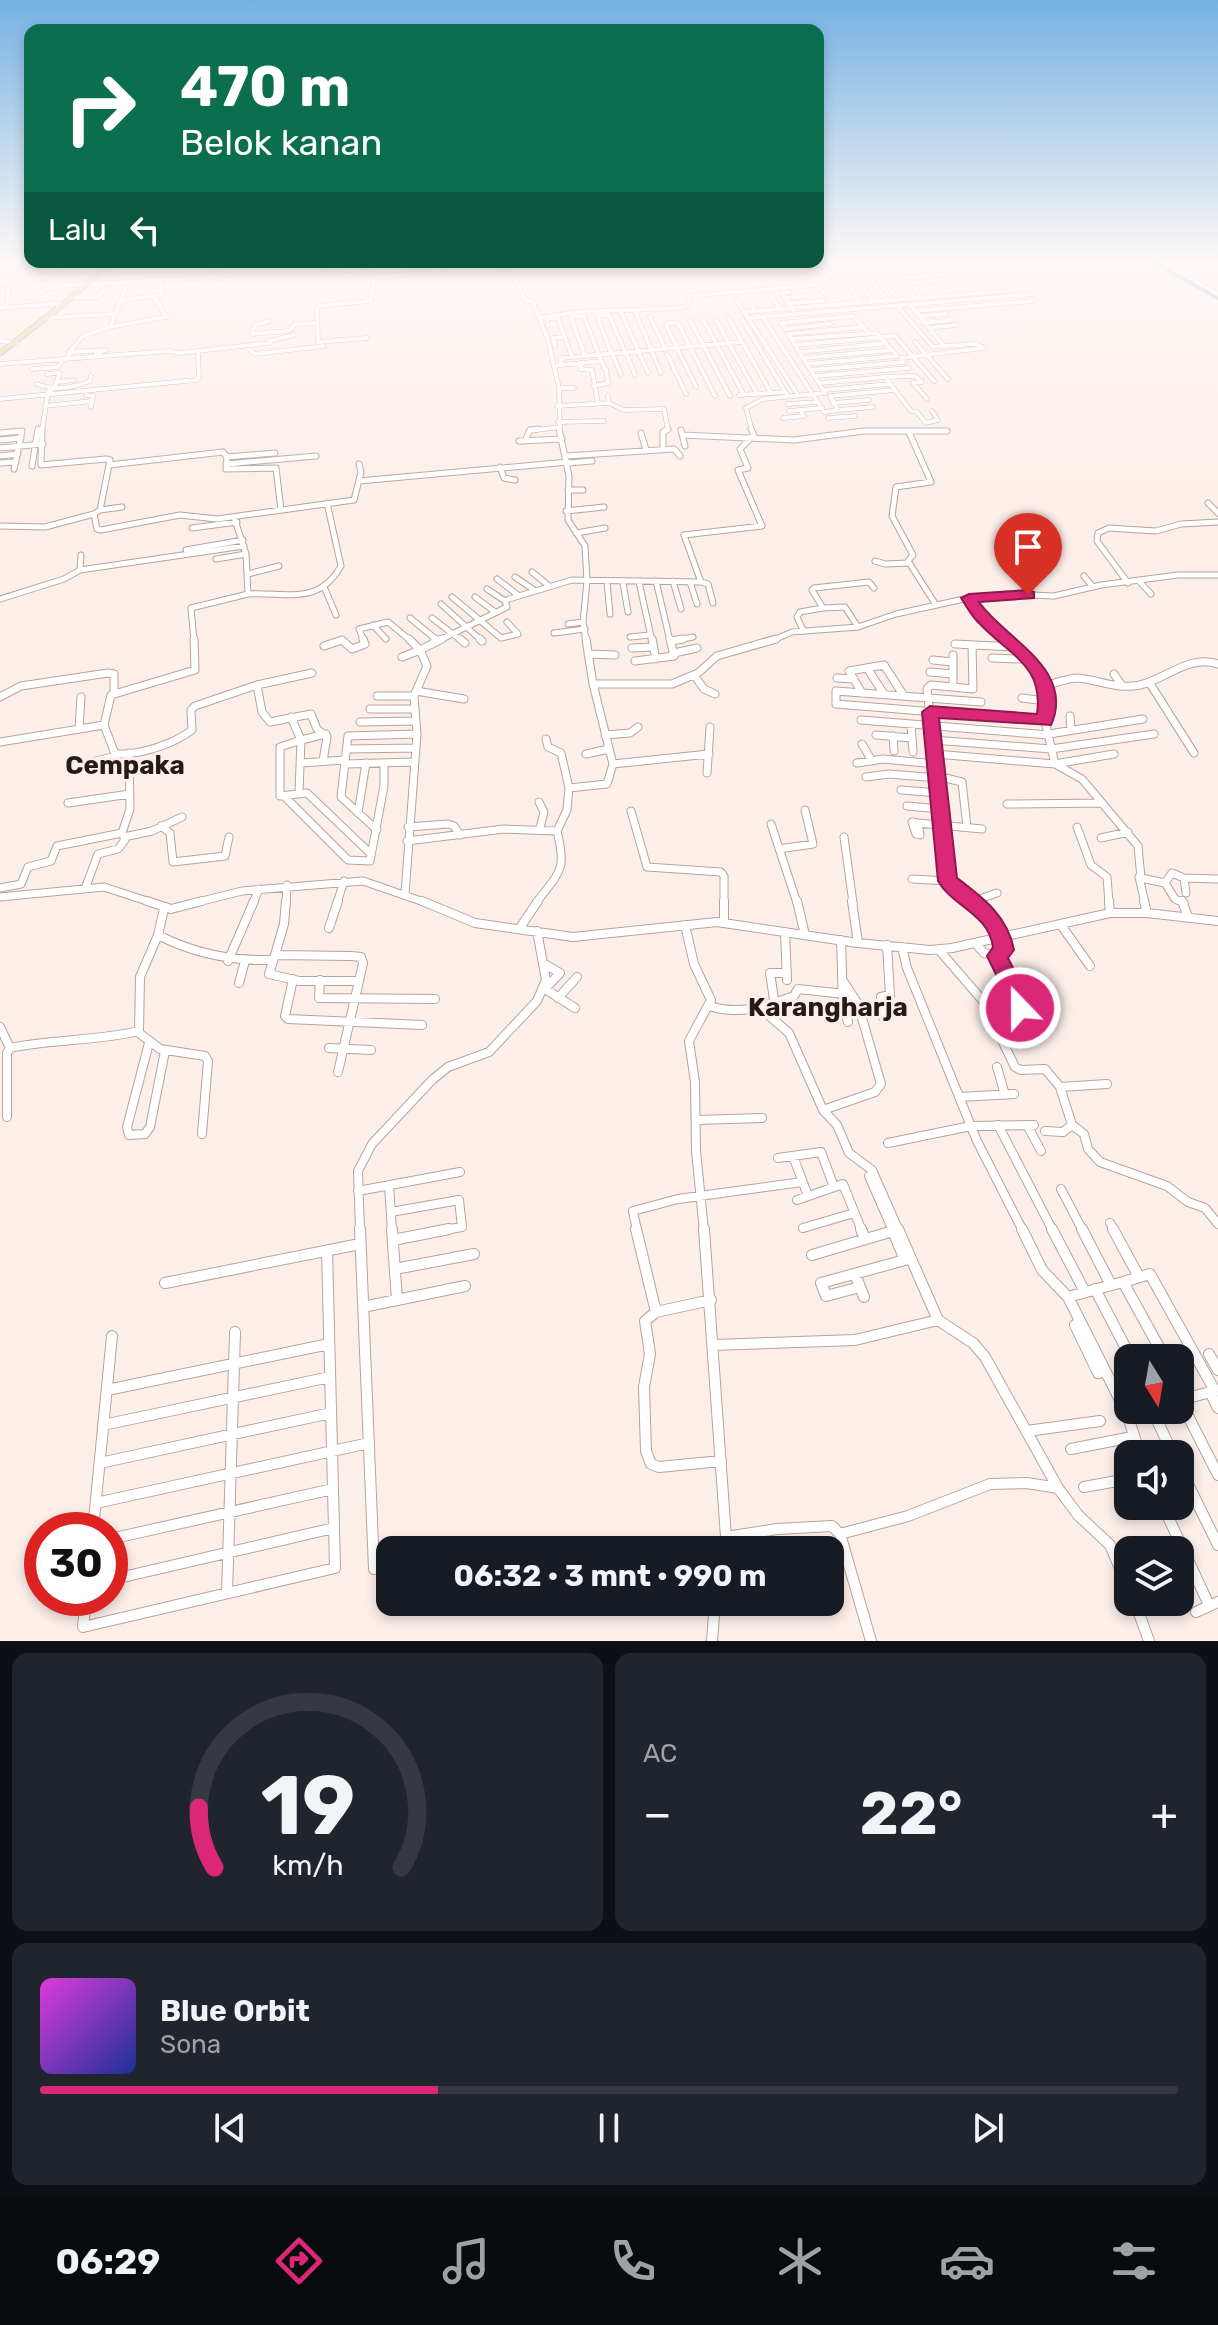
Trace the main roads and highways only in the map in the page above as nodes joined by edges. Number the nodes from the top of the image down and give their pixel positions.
1 (21, 340) edge
2 (0, 353) edge

1 - 2 main road

